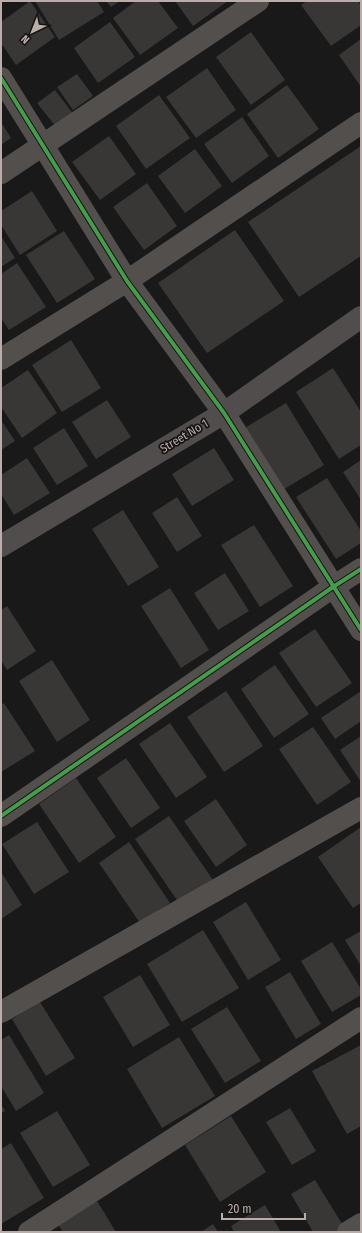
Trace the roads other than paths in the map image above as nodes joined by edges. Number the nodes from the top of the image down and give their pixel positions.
1 (258, 1) edge
2 (1, 78) edge
3 (361, 123) edge
4 (42, 145) junction
5 (1, 173) edge
6 (128, 281) junction
7 (361, 317) edge
8 (1, 359) edge
9 (224, 413) junction
10 (1, 546) edge
11 (361, 568) edge
12 (333, 586) junction
13 (361, 630) edge
14 (361, 808) edge
15 (1, 816) edge
16 (1, 1012) edge
17 (361, 1018) edge
18 (361, 1224) edge
19 (29, 1232) edge
20 (348, 1232) edge

1 - 4 street
2 - 4 street
3 - 6 street
4 - 5 street
4 - 6 street
6 - 8 street
6 - 9 street
7 - 9 street, Street No 1
9 - 10 street, Street No 1
9 - 12 street
11 - 12 street
12 - 13 street
12 - 15 street
14 - 16 street
17 - 19 street
18 - 20 street

